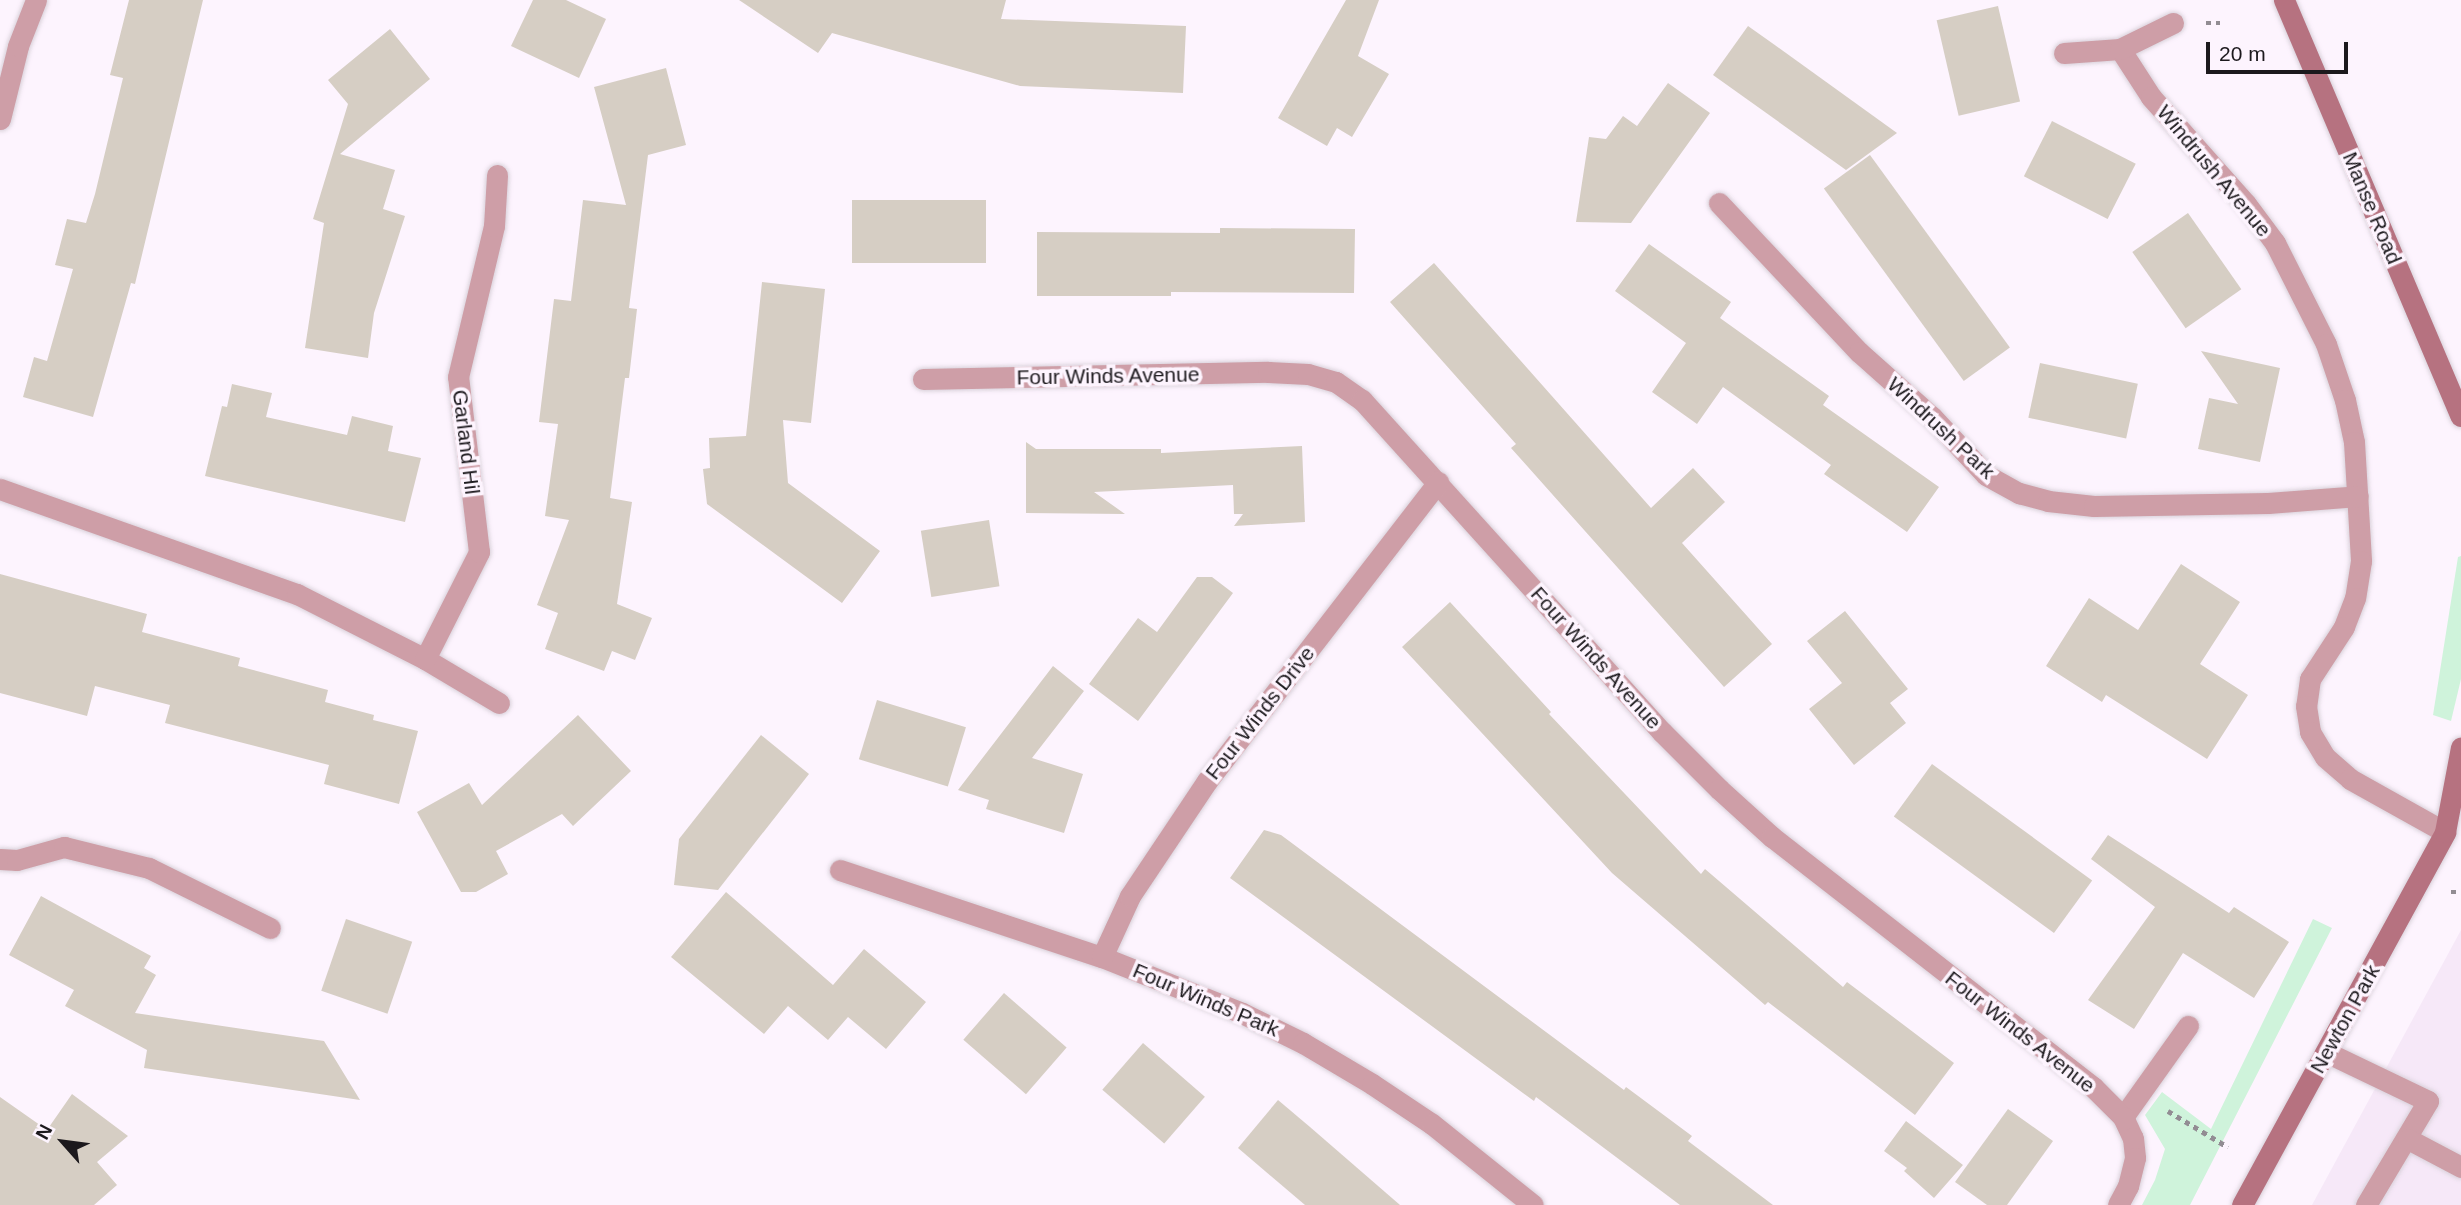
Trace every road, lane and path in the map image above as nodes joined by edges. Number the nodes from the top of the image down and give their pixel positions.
1 (36, 0) edge
2 (2284, 0) edge
3 (2174, 23) dead end
4 (9, 43) edge
5 (2120, 50) junction
6 (2064, 53) dead end
7 (0, 119) edge
8 (497, 175) dead end
9 (1719, 203) dead end
10 (923, 379) dead end
11 (2459, 403) edge
12 (1438, 482) junction
13 (0, 489) edge
14 (2358, 496) junction
15 (425, 659) junction
16 (499, 703) dead end
17 (2461, 747) edge
18 (2461, 817) edge
19 (2445, 832) junction
20 (0, 859) edge
21 (840, 870) dead end
22 (270, 928) dead end
23 (1102, 957) junction
24 (2188, 1026) dead end
25 (2328, 1052) junction
26 (2123, 1117) junction
27 (2408, 1139) junction
28 (2228, 1147) dead end
29 (2461, 1167) edge
30 (1533, 1205) edge
31 (2118, 1205) edge
32 (2242, 1205) edge
33 (2366, 1205) edge

1 - 4 street
2 - 11 street, Manse Road
3 - 5 street
4 - 7 street
5 - 6 street
5 - 14 street, Windrush Avenue
8 - 15 street, Garland Hil
9 - 14 street, Windrush Park
10 - 12 street, Four Winds Avenue
12 - 23 street, Four Winds Drive
12 - 26 street, Four Winds Avenue
13 - 15 street
14 - 19 street, Windrush Avenue
15 - 16 street
17 - 19 street, Newton Park
18 - 19 street, Newton Park
19 - 25 street, Newton Park
20 - 22 street
21 - 23 street, Four Winds Park
23 - 30 street, Four Winds Park
24 - 26 street
25 - 27 street
25 - 32 street, Newton Park
26 - 28 path
26 - 31 street, Four Winds Avenue
27 - 29 street
27 - 33 street

